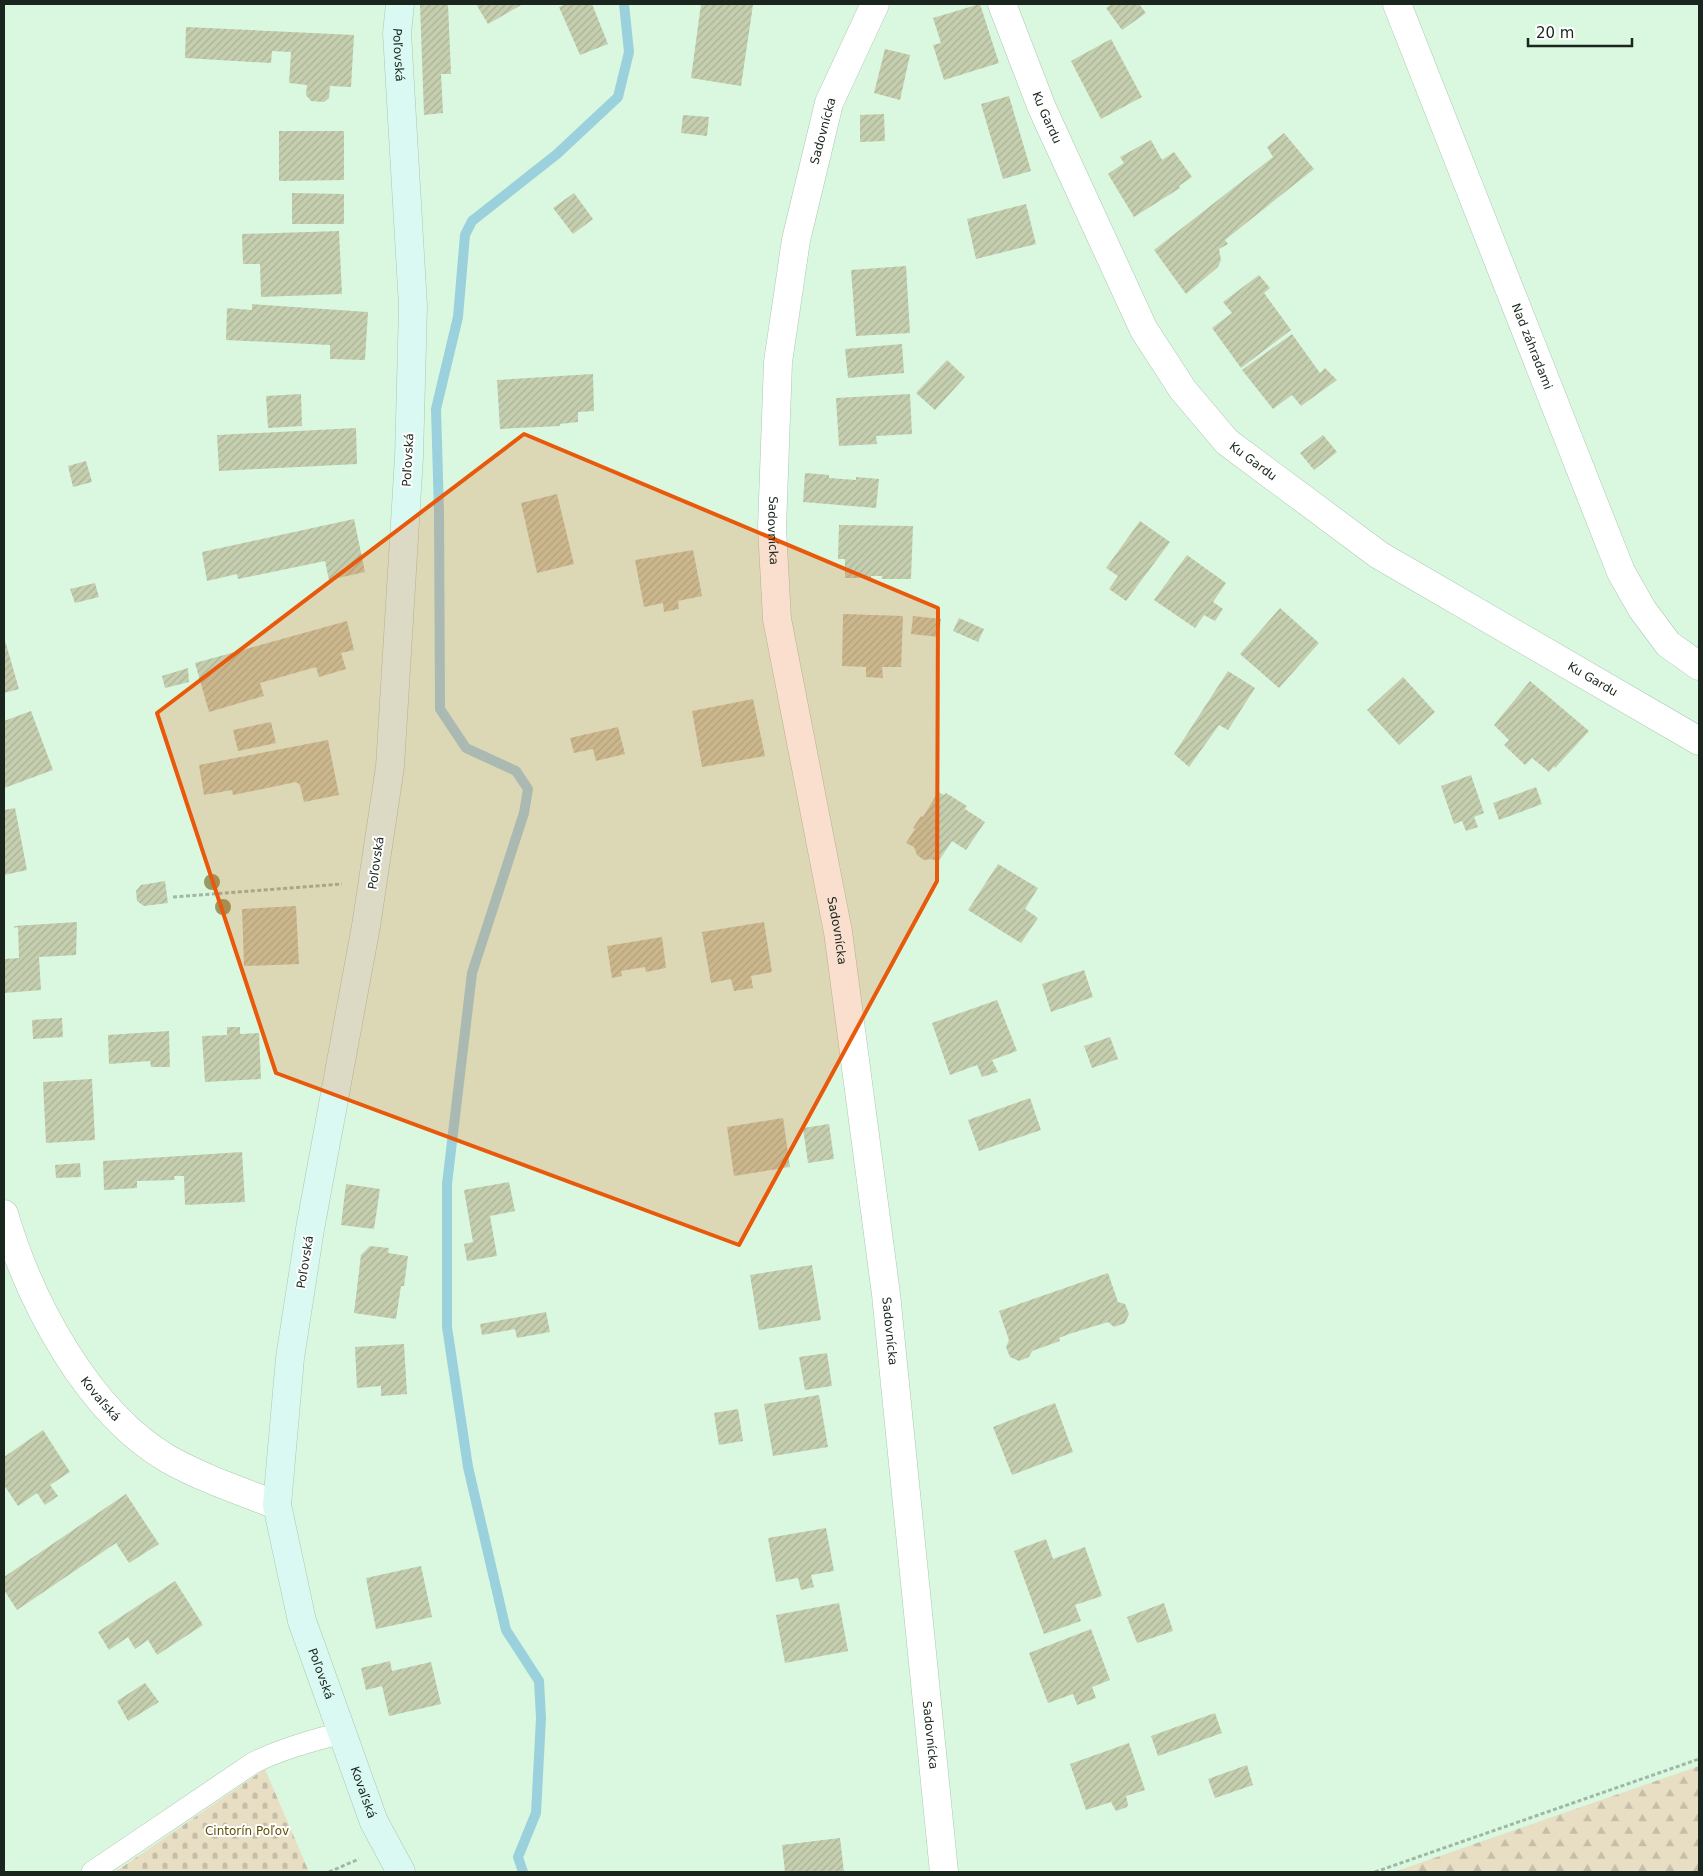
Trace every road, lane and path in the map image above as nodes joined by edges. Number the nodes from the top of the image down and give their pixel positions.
1 (400, 4) edge
2 (874, 4) edge
3 (1002, 4) edge
4 (1398, 4) edge
5 (1699, 666) edge
6 (1699, 741) edge
7 (372, 887) junction
8 (173, 897) dead end
9 (4, 1214) edge
10 (277, 1505) junction
11 (337, 1721) junction
12 (1699, 1759) edge
13 (92, 1872) edge
14 (401, 1872) edge
15 (944, 1872) edge
16 (1375, 1872) edge

1 - 7 street, Poľovská
2 - 15 street, Sadovnícka
3 - 6 street, Ku Gardu
4 - 5 street, Nad záhradami
7 - 8 path
7 - 10 street, Poľovská
9 - 10 street, Kovaľská
10 - 11 street, Poľovská
11 - 13 lane
11 - 14 street, Kovaľská
12 - 16 path

